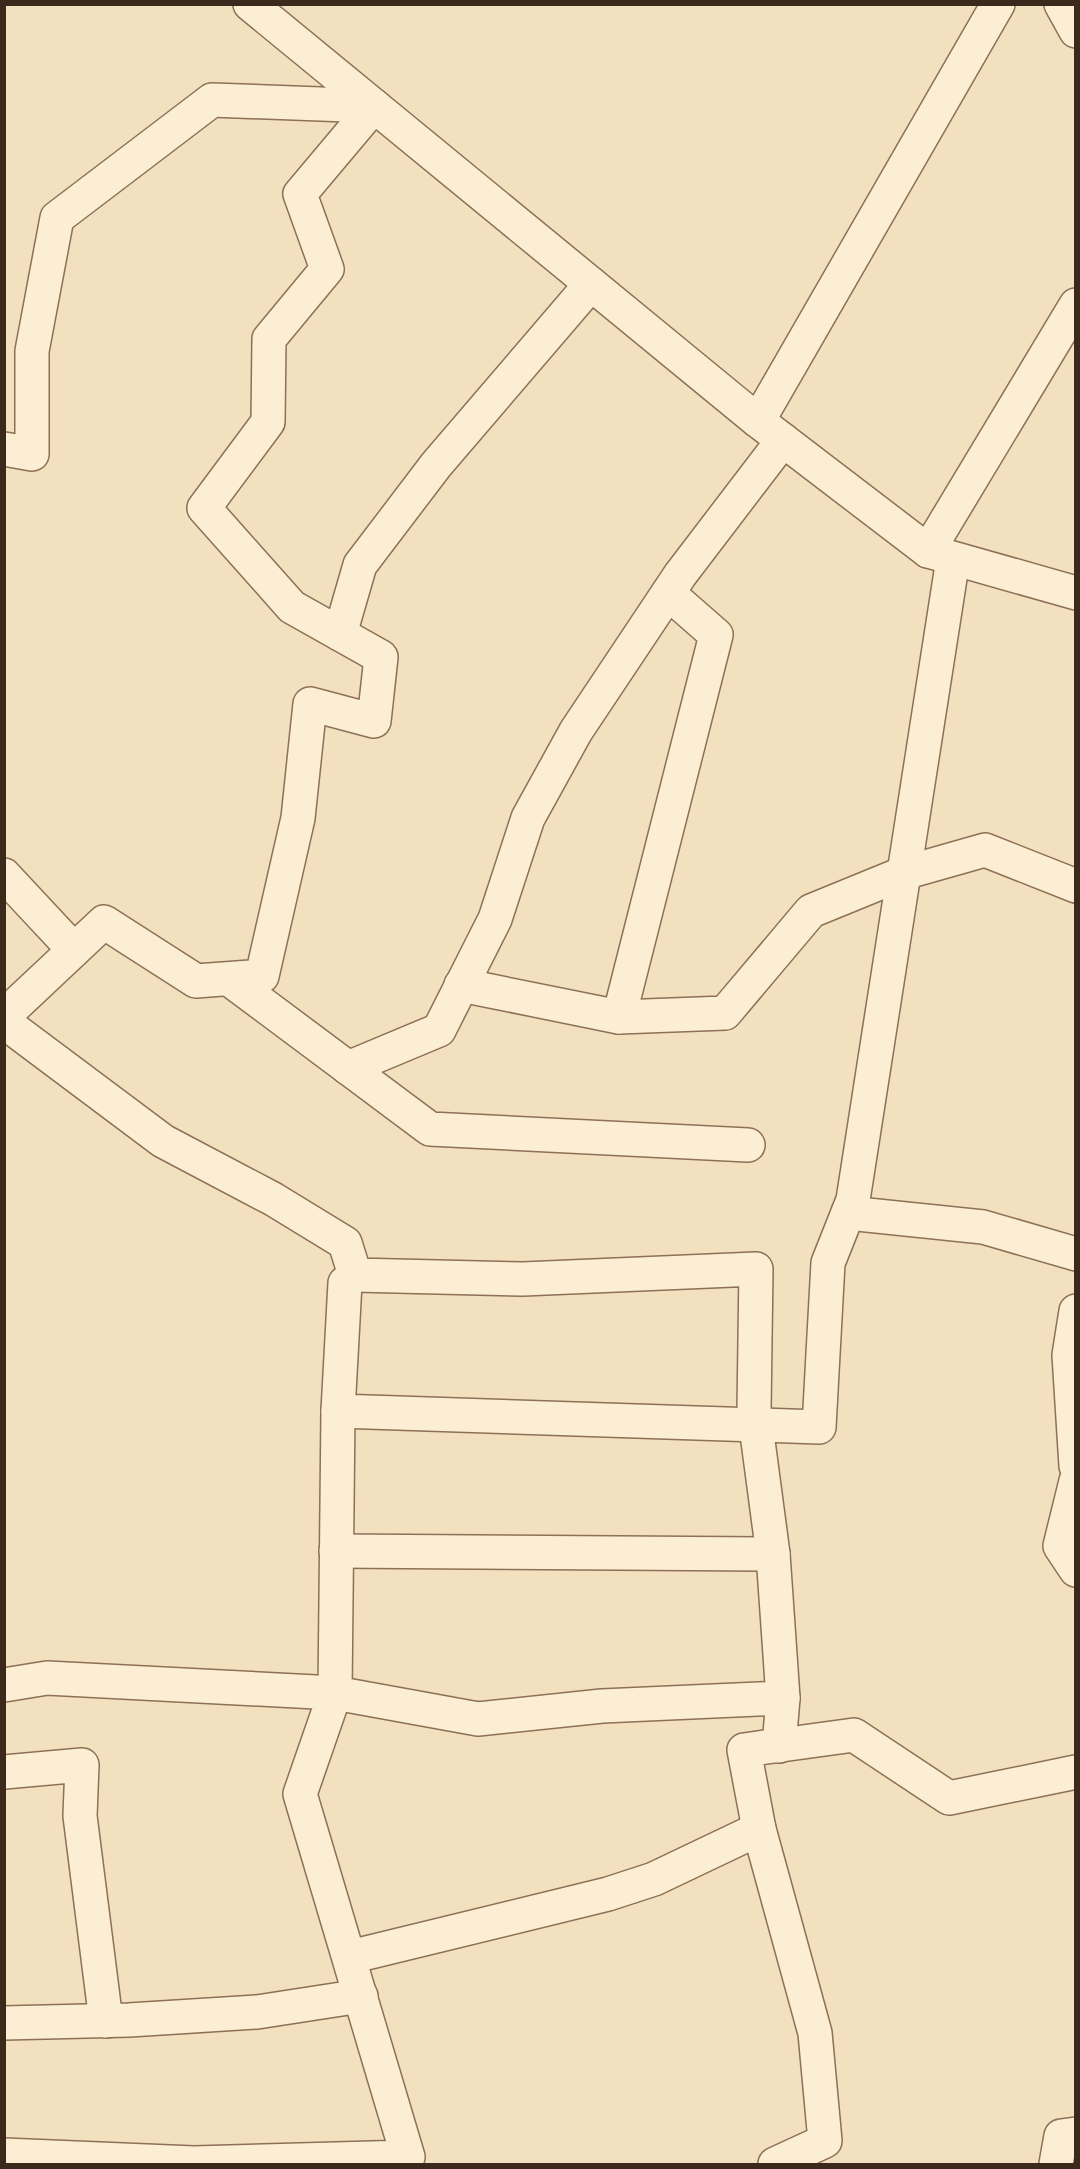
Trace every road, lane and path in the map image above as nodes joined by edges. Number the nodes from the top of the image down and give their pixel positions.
1 (250, 4) edge
2 (998, 4) edge
3 (1061, 4) edge
4 (1076, 31) edge
5 (374, 106) junction
6 (591, 284) junction
7 (1076, 305) edge
8 (771, 430) junction
9 (4, 449) edge
10 (940, 555) junction
11 (668, 593) junction
12 (1076, 593) edge
13 (340, 634) junction
14 (904, 873) junction
15 (4, 875) edge
16 (1076, 886) edge
17 (74, 950) junction
18 (229, 979) junction
19 (461, 985) junction
20 (4, 1016) edge
21 (619, 1017) junction
22 (4, 1022) edge
23 (348, 1068) junction
24 (748, 1145) dead end
25 (848, 1213) junction
26 (1076, 1254) edge
27 (345, 1283) dead end
28 (1076, 1311) edge
29 (338, 1411) junction
30 (756, 1425) junction
31 (1076, 1466) edge
32 (1076, 1481) edge
33 (336, 1551) junction
34 (773, 1554) junction
35 (1076, 1570) edge
36 (4, 1685) edge
37 (335, 1693) junction
38 (783, 1698) junction
39 (779, 1746) junction
40 (4, 1772) edge
41 (1076, 1772) edge
42 (759, 1830) junction
43 (350, 1957) junction
44 (361, 1996) junction
45 (106, 2021) junction
46 (4, 2023) edge
47 (1076, 2134) edge
48 (4, 2155) edge
49 (409, 2161) edge
50 (791, 2162) edge
51 (1056, 2164) edge

1 - 5 street
2 - 8 street
3 - 4 street
5 - 6 street
5 - 9 street
5 - 13 street
6 - 8 street
6 - 13 street
7 - 10 street
8 - 10 street
8 - 11 street
10 - 12 street
10 - 14 street
11 - 19 street
11 - 21 street
13 - 18 street
14 - 16 street
14 - 21 street
14 - 25 street
15 - 17 street
17 - 18 street
17 - 20 street
18 - 23 street
19 - 21 street
19 - 23 street
22 - 30 street
23 - 24 street
25 - 26 street
25 - 30 street
27 - 29 street
28 - 31 street
29 - 30 street
29 - 33 street
30 - 34 street
32 - 35 street
33 - 34 street
33 - 37 street
34 - 38 street
36 - 37 street
37 - 38 street
37 - 43 street
38 - 39 street
39 - 41 street
39 - 42 street
40 - 45 street
42 - 43 street
42 - 50 street
43 - 44 street
44 - 45 street
44 - 49 street
45 - 46 street
47 - 51 street
48 - 49 street

